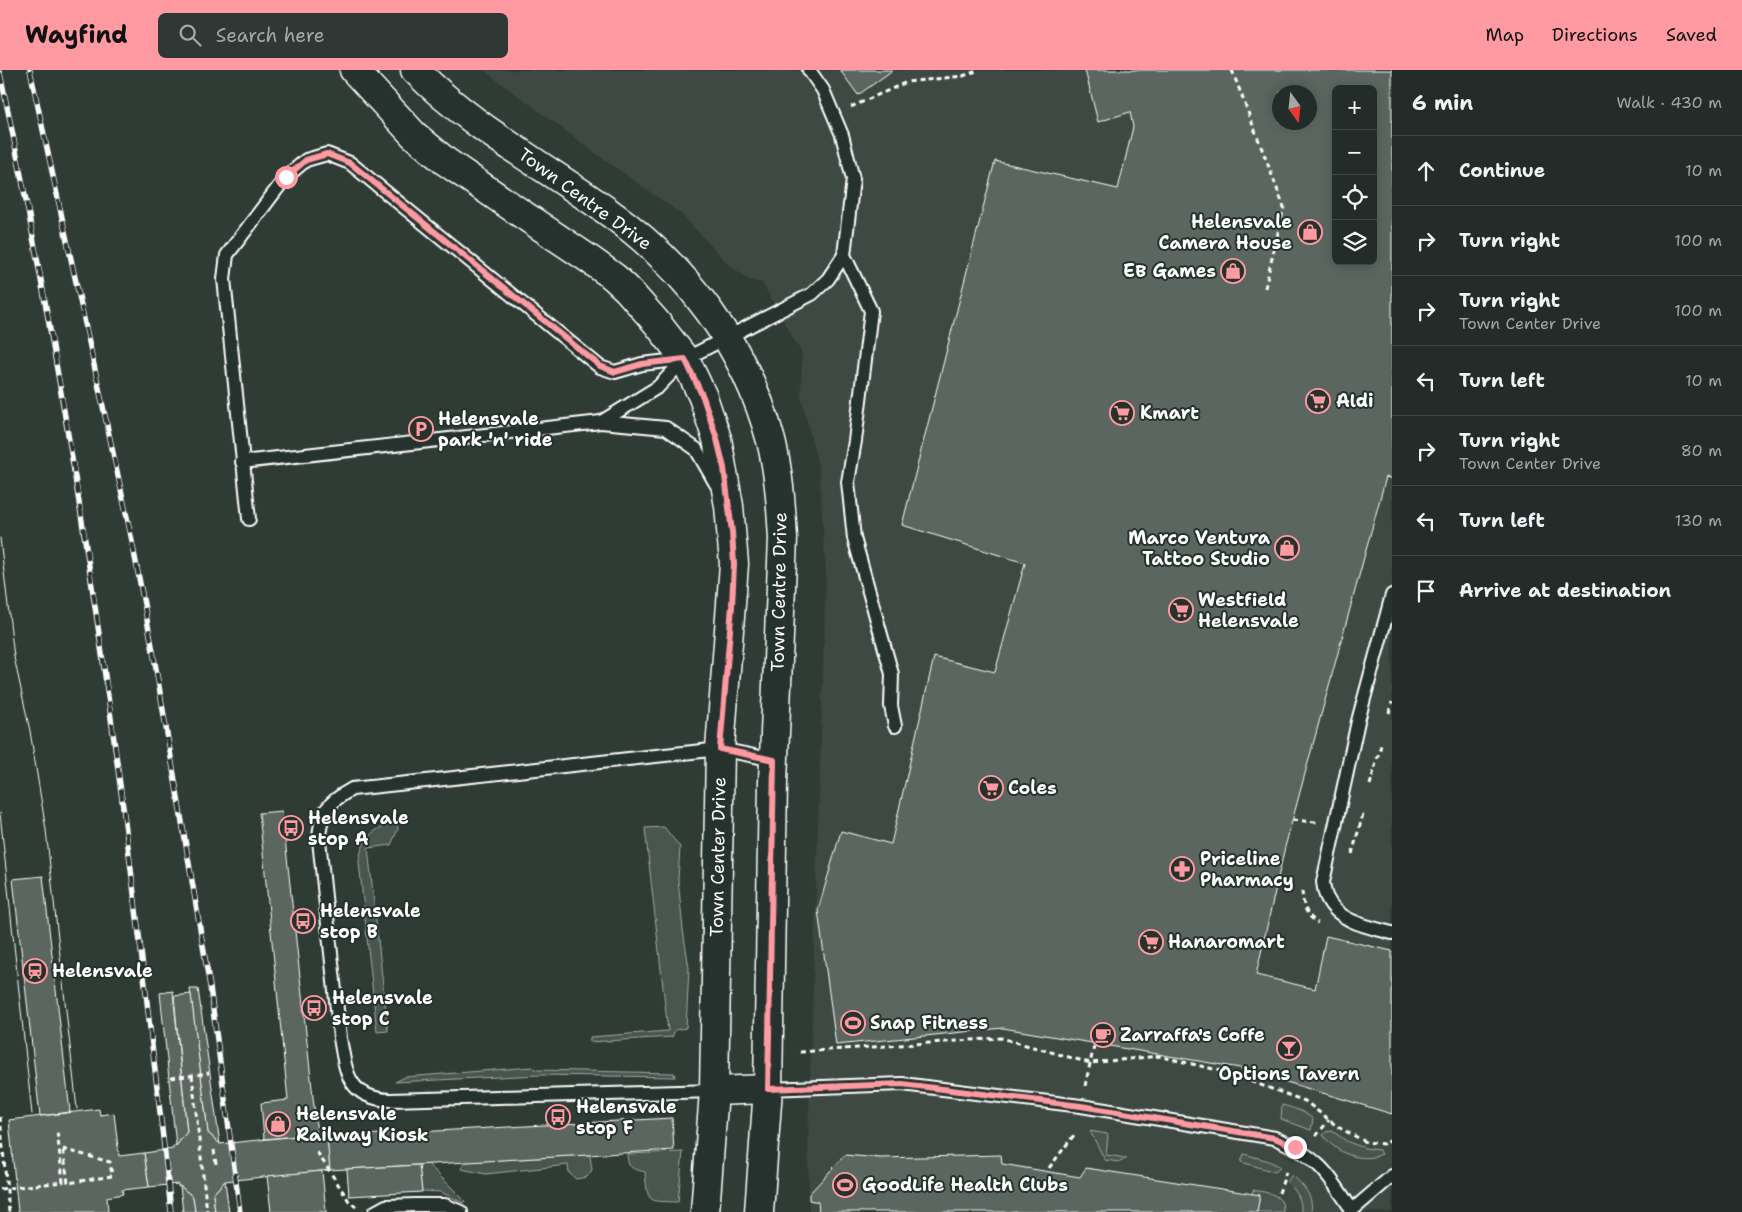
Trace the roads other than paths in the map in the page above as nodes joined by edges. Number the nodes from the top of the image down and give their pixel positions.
1 (354, 70) edge
2 (415, 70) edge
3 (809, 70) edge
4 (844, 255) junction
5 (727, 337) junction
6 (685, 359) junction
7 (601, 422) junction
8 (242, 462) junction
9 (729, 506) junction
10 (249, 519) dead end
11 (1392, 595) edge
12 (895, 726) dead end
13 (720, 749) junction
14 (774, 760) junction
15 (1392, 933) edge
16 (768, 1089) junction
17 (714, 1091) junction
18 (1392, 1176) edge
19 (414, 1208) edge
20 (1351, 1211) edge
21 (375, 1212) edge
22 (461, 1212) edge
23 (705, 1212) edge
24 (759, 1212) edge

1 - 6 street
2 - 5 street, Town Centre Drive
3 - 4 lane
4 - 5 lane
4 - 12 lane
5 - 6 lane
5 - 14 street, Town Centre Drive
6 - 7 lane
6 - 8 lane
6 - 9 street, Town Center Drive
7 - 8 lane
7 - 9 lane
8 - 10 lane
9 - 13 street, Town Center Drive
11 - 15 lane
13 - 14 lane
13 - 17 street, Town Center Drive
13 - 17 lane
14 - 16 street
16 - 17 street
16 - 20 lane
16 - 24 street
17 - 23 street, Town Center Drive
18 - 20 lane
19 - 21 lane
19 - 22 lane

